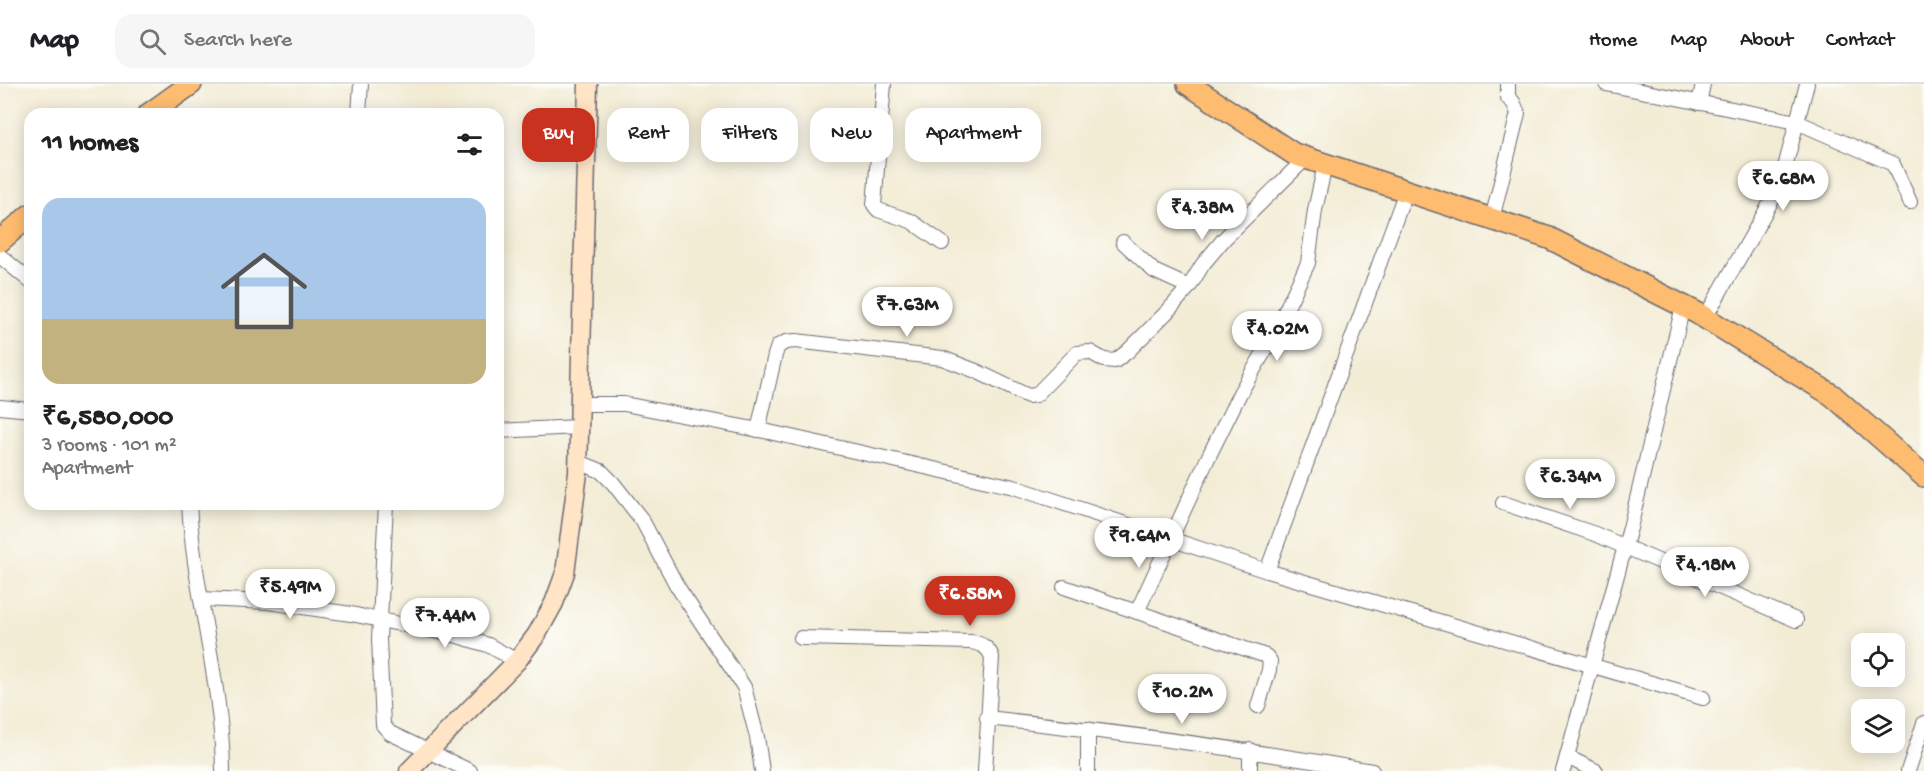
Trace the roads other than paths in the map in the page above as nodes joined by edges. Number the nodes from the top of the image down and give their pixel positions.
1 (191, 84) edge
2 (362, 84) edge
3 (588, 84) edge
4 (884, 84) edge
5 (1188, 84) edge
6 (1508, 84) edge
7 (1606, 84) edge
8 (1703, 84) edge
9 (1807, 84) edge
10 (1699, 103) junction
11 (157, 108) edge
12 (360, 108) edge
13 (1797, 122) junction
14 (1315, 161) junction
15 (1406, 191) junction
16 (1910, 202) dead end
17 (1492, 219) junction
18 (24, 220) edge
19 (0, 241) edge
20 (1123, 242) dead end
21 (942, 243) dead end
22 (0, 256) edge
23 (24, 276) edge
24 (1189, 287) junction
25 (1683, 306) junction
26 (1705, 318) junction
27 (580, 404) junction
28 (0, 407) edge
29 (24, 409) edge
30 (579, 428) junction
31 (504, 430) edge
32 (758, 430) junction
33 (579, 462) junction
34 (1924, 476) edge
35 (1503, 503) dead end
36 (189, 510) edge
37 (386, 510) edge
38 (1170, 540) junction
39 (1625, 547) junction
40 (1267, 571) junction
41 (1064, 588) dead end
42 (201, 599) junction
43 (1137, 612) junction
44 (381, 620) junction
45 (1796, 620) dead end
46 (801, 638) dead end
47 (517, 661) junction
48 (1592, 665) junction
49 (1703, 698) dead end
50 (1258, 706) dead end
51 (987, 718) junction
52 (1924, 723) edge
53 (1088, 729) junction
54 (1250, 750) junction
55 (429, 751) junction
56 (1567, 757) junction
57 (224, 771) edge
58 (409, 771) edge
59 (430, 771) edge
60 (470, 771) edge
61 (762, 771) edge
62 (985, 771) edge
63 (1088, 771) edge
64 (1250, 771) edge
65 (1372, 771) edge
66 (1563, 771) edge
67 (1596, 771) edge
68 (1908, 771) edge

1 - 11 main road
2 - 12 street
3 - 27 main road
4 - 21 street
5 - 14 main road
6 - 17 street
7 - 10 street
8 - 10 street
9 - 13 street
10 - 13 street
13 - 16 street
13 - 26 street
14 - 15 main road
14 - 24 street
14 - 38 street
15 - 17 main road
15 - 40 street
17 - 25 main road
18 - 19 main road
20 - 24 street
22 - 23 street
24 - 32 street
25 - 26 main road
25 - 39 street
26 - 34 main road
27 - 30 main road
27 - 32 street
28 - 29 street
30 - 31 street
30 - 33 main road
32 - 38 street
33 - 47 main road
33 - 61 street
35 - 39 street
36 - 42 street
37 - 44 street
38 - 40 street
38 - 43 street
39 - 45 street
39 - 48 street
40 - 48 street
41 - 43 street
42 - 44 street
42 - 57 street
43 - 50 street
44 - 47 street
44 - 55 street
46 - 51 street
47 - 55 main road
48 - 49 street
48 - 56 street
51 - 53 street
51 - 62 street
52 - 68 street
53 - 54 street
53 - 63 street
54 - 64 street
54 - 65 street
55 - 58 main road
55 - 59 main road
55 - 60 street
56 - 66 street
56 - 67 street

